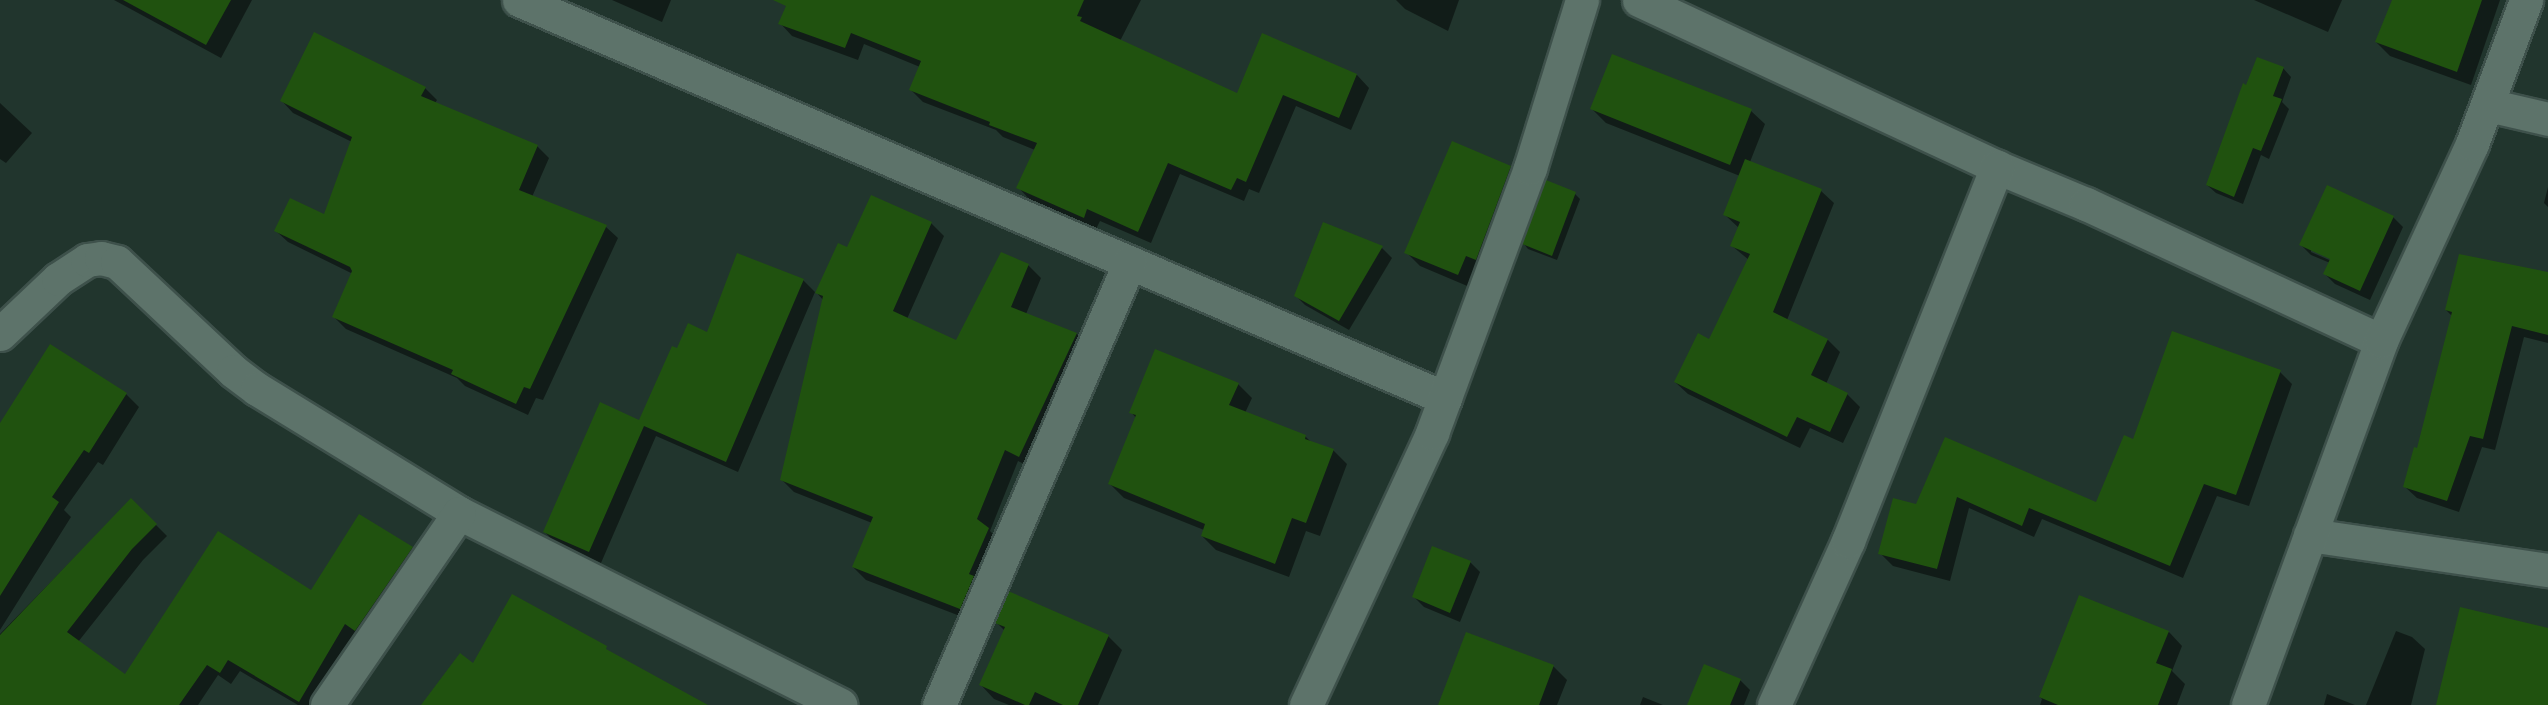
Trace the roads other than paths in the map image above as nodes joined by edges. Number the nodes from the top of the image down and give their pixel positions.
1 (519, 0) edge
2 (1582, 0) edge
3 (1639, 0) edge
4 (2526, 0) edge
5 (2488, 105) junction
6 (2548, 119) edge
7 (1997, 167) junction
8 (1130, 262) junction
9 (0, 334) edge
10 (2381, 341) junction
11 (1445, 398) junction
12 (459, 513) junction
13 (2310, 535) junction
14 (2548, 570) edge
15 (805, 697) edge
16 (327, 705) edge
17 (840, 705) edge
18 (939, 705) edge
19 (1306, 705) edge
20 (1774, 705) edge
21 (2248, 705) edge

1 - 8 street
2 - 11 street
3 - 7 street
4 - 5 street
5 - 6 street
5 - 10 street
7 - 10 street
7 - 20 street
8 - 11 street
8 - 18 street
9 - 12 street
10 - 13 street
11 - 19 street
12 - 15 street
12 - 16 street
13 - 14 street
13 - 21 street
15 - 17 street

